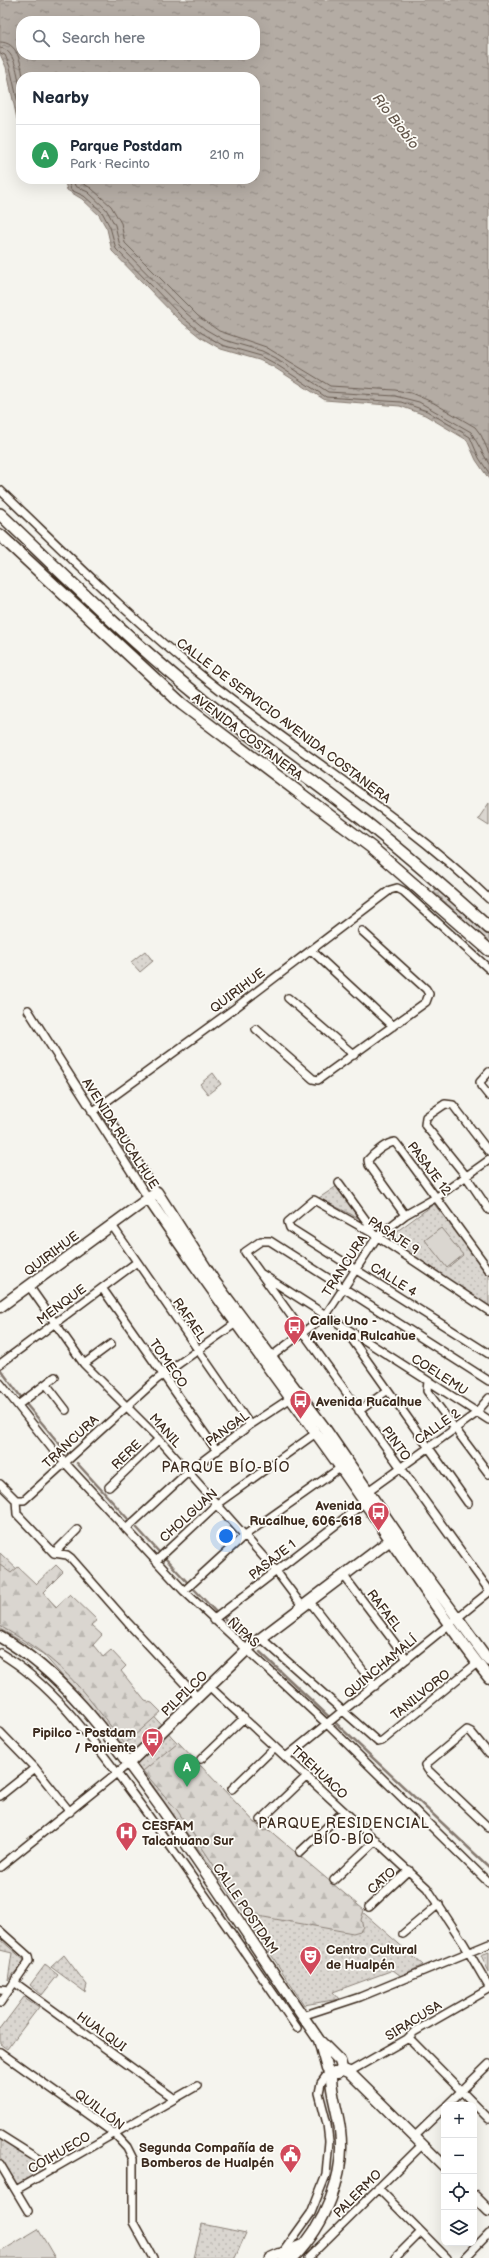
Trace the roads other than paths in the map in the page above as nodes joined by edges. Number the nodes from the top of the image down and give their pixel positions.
1 (0, 490) edge
2 (0, 514) edge
3 (0, 535) edge
4 (0, 542) edge
5 (32, 566) junction
6 (489, 899) edge
7 (489, 928) edge
8 (362, 930) dead end
9 (311, 950) junction
10 (489, 950) edge
11 (489, 969) edge
12 (288, 998) dead end
13 (28, 1010) dead end
14 (393, 1026) junction
15 (256, 1030) dead end
16 (354, 1055) junction
17 (489, 1072) edge
18 (489, 1096) edge
19 (101, 1105) junction
20 (92, 1112) junction
21 (489, 1152) edge
22 (489, 1160) edge
23 (466, 1176) junction
24 (339, 1183) dead end
25 (157, 1192) junction
26 (437, 1197) junction
27 (148, 1198) junction
28 (489, 1210) edge
29 (405, 1216) junction
30 (288, 1222) joint
31 (111, 1224) junction
32 (374, 1235) junction
33 (137, 1262) junction
34 (257, 1270) junction
35 (356, 1270) junction
36 (489, 1270) edge
37 (29, 1286) junction
38 (102, 1288) junction
39 (344, 1288) junction
40 (0, 1307) edge
41 (489, 1311) edge
42 (326, 1315) junction
43 (56, 1323) junction
44 (236, 1323) junction
45 (342, 1325) junction
46 (302, 1334) junction
47 (111, 1344) dead end
48 (196, 1350) junction
49 (489, 1354) edge
50 (268, 1358) junction
51 (0, 1364) edge
52 (84, 1364) junction
53 (163, 1374) junction
54 (55, 1377) dead end
55 (428, 1381) junction
56 (489, 1381) edge
57 (0, 1383) edge
58 (46, 1384) junction
59 (388, 1390) junction
60 (291, 1398) junction
61 (489, 1398) edge
62 (18, 1405) junction
63 (127, 1406) junction
64 (66, 1410) dead end
65 (359, 1411) junction
66 (477, 1412) junction
67 (489, 1420) edge
68 (250, 1425) junction
69 (456, 1428) junction
70 (316, 1432) junction
71 (159, 1439) junction
72 (428, 1447) junction
73 (216, 1451) junction
74 (65, 1462) junction
75 (340, 1468) junction
76 (400, 1468) junction
77 (188, 1472) junction
78 (489, 1474) edge
79 (0, 1484) edge
80 (109, 1487) dead end
81 (368, 1491) junction
82 (16, 1500) junction
83 (364, 1503) junction
84 (468, 1503) dead end
85 (216, 1504) junction
86 (126, 1529) junction
87 (77, 1530) dead end
88 (244, 1535) junction
89 (389, 1541) junction
90 (54, 1553) junction
91 (156, 1561) junction
92 (276, 1571) junction
93 (344, 1576) junction
94 (489, 1591) edge
95 (184, 1592) junction
96 (306, 1604) junction
97 (213, 1620) junction
98 (453, 1622) junction
99 (0, 1637) edge
100 (261, 1638) junction
101 (247, 1650) junction
102 (0, 1653) edge
103 (407, 1659) junction
104 (489, 1661) edge
105 (477, 1663) junction
106 (489, 1678) edge
107 (375, 1686) junction
108 (210, 1687) junction
109 (198, 1698) junction
110 (341, 1714) junction
111 (244, 1718) junction
112 (329, 1724) junction
113 (0, 1732) edge
114 (378, 1742) joint
115 (275, 1747) junction
116 (489, 1754) edge
117 (286, 1757) junction
118 (201, 1759) dead end
119 (128, 1764) junction
120 (35, 1768) junction
121 (117, 1774) junction
122 (306, 1776) junction
123 (232, 1789) dead end
124 (0, 1796) edge
125 (344, 1811) junction
126 (70, 1812) junction
127 (261, 1820) dead end
128 (489, 1828) edge
129 (376, 1840) junction
130 (300, 1852) dead end
131 (0, 1867) edge
132 (409, 1870) junction
133 (334, 1880) dead end
134 (489, 1882) edge
135 (439, 1904) junction
136 (368, 1907) dead end
137 (0, 1932) edge
138 (403, 1934) dead end
139 (489, 1944) edge
140 (470, 1952) junction
141 (14, 1982) junction
142 (489, 1988) edge
143 (0, 1989) edge
144 (9, 1990) junction
145 (0, 2003) edge
146 (302, 2016) junction
147 (297, 2028) dead end
148 (407, 2039) junction
149 (319, 2040) junction
150 (0, 2052) edge
151 (337, 2059) junction
152 (489, 2064) edge
153 (329, 2070) junction
154 (345, 2071) junction
155 (197, 2086) dead end
156 (461, 2091) junction
157 (174, 2099) junction
158 (450, 2102) edge
159 (441, 2111) edge
160 (489, 2119) edge
161 (115, 2134) junction
162 (0, 2135) edge
163 (414, 2137) junction
164 (422, 2145) junction
165 (441, 2163) edge
166 (0, 2164) edge
167 (54, 2168) junction
168 (378, 2188) junction
169 (16, 2190) junction
170 (477, 2199) edge
171 (28, 2211) dead end
172 (489, 2211) edge
173 (421, 2232) junction
174 (489, 2233) edge
175 (305, 2243) junction
176 (284, 2256) edge
177 (153, 2258) edge
178 (270, 2258) edge
179 (293, 2258) edge
180 (308, 2258) edge
181 (395, 2258) edge
182 (447, 2258) edge
183 (465, 2258) edge

1 - 6 street, CALLE DE SERVICIO AVENIDA COSTANERA
2 - 7 main road, AVENIDA COSTANERA
3 - 5 main road, AVENIDA COSTANERA
4 - 5 main road
5 - 10 main road, AVENIDA COSTANERA
8 - 14 street
9 - 11 street, QUIRIHUE
9 - 14 street
9 - 19 street, QUIRIHUE
12 - 16 street
13 - 20 street, AVENIDA RUCALHUE
14 - 16 street
15 - 16 street
17 - 18 street
19 - 20 street, QUIRIHUE
19 - 25 street, AVENIDA RUCALHUE
20 - 27 street, AVENIDA RUCALHUE
21 - 23 street
22 - 23 street, TRANCURA
23 - 26 street, TRANCURA
23 - 28 street
24 - 32 street
25 - 27 street, QUIRIHUE
25 - 50 street, AVENIDA RUCALHUE
26 - 29 street, TRANCURA
26 - 29 street, PASAJE 12
26 - 36 street, PASAJE 12
27 - 31 street, QUIRIHUE
27 - 44 street, AVENIDA RUCALHUE
29 - 32 street, TRANCURA
30 - 32 street, PASAJE 9
30 - 35 street, CALLE 4
31 - 33 street, RAFAEL
31 - 37 street, QUIRIHUE
32 - 35 street, TRANCURA
32 - 41 street, PASAJE 9
33 - 38 street, MENQUE
33 - 48 street, RAFAEL
34 - 39 street, PINTO
34 - 42 street, COELEMU
34 - 46 street, PINTO
35 - 39 street, TRANCURA
35 - 49 street, CALLE 4
37 - 40 street, QUIRIHUE
37 - 43 street, MANIL
38 - 43 street, MENQUE
38 - 53 street, TOMECO
39 - 42 street, TRANCURA
39 - 56 street
42 - 45 street, COELEMU
42 - 46 street, TRANCURA
43 - 51 street, MENQUE
43 - 52 street, MANIL
44 - 48 street, TRANCURA
44 - 50 street, AVENIDA RUCALHUE
45 - 55 street, COELEMU
45 - 59 street
46 - 50 street, TRANCURA
46 - 65 street, PINTO
47 - 52 street
48 - 53 street, TRANCURA
48 - 68 street, RAFAEL
50 - 60 street, AVENIDA RUCALHUE
50 - 81 street, AVENIDA RUCALHUE
52 - 63 street, MANIL
53 - 63 street, TRANCURA
53 - 73 street, TOMECO
54 - 58 street
55 - 66 street, COELEMU
55 - 69 street
57 - 62 street, ÑIPAS
58 - 62 street
58 - 64 street
59 - 65 street
59 - 72 street
60 - 68 street, PANGAL
60 - 70 street, AVENIDA RUCALHUE
61 - 66 street, CALLE 2
62 - 74 street, ÑIPAS
63 - 71 street, MANIL
63 - 74 street, TRANCURA
65 - 76 street, PINTO
66 - 67 street, COELEMU
66 - 69 street, CALLE 2
68 - 73 street, PANGAL
69 - 72 street, CALLE 2
69 - 78 street
70 - 75 street, AVENIDA RUCALHUE
70 - 85 street, CHOLGUAN
71 - 77 street, MANIL
71 - 80 street, RERE
72 - 76 street, CALLE 2
72 - 84 street
73 - 77 street, PANGAL
74 - 82 street, TRANCURA
74 - 86 street, ÑIPAS
75 - 83 street, AVENIDA RUCALHUE
75 - 88 street
76 - 81 street, CALLE 2
76 - 94 street, PINTO
77 - 85 street, MANIL
77 - 86 street, PANGAL
79 - 82 street
81 - 83 street
81 - 98 street, AVENIDA RUCALHUE
82 - 90 street
83 - 89 street, AVENIDA RUCALHUE
83 - 92 street, PASAJE 1
85 - 88 street, MANIL
85 - 91 street, CHOLGUAN
86 - 91 street, ÑIPAS
87 - 90 street
88 - 92 street, MANIL
88 - 95 street
89 - 93 street, PILPILCO
89 - 98 street, AVENIDA RUCALHUE
90 - 109 street
91 - 95 street, ÑIPAS
92 - 96 street, MANIL
92 - 97 street, PASAJE 1
93 - 96 street, PILPILCO
93 - 103 street, RAFAEL
94 - 98 street, QUINCHAMALÍ
95 - 97 street, ÑIPAS
96 - 100 street, PILPILCO
96 - 107 street, MANIL
97 - 101 street, ÑIPAS
98 - 103 street, QUINCHAMALÍ
98 - 104 street, AVENIDA RUCALHUE
98 - 105 street, AVENIDA RUCALHUE
99 - 119 street, CALLE POSTDAM
100 - 101 street, PILPILCO
100 - 110 street, ÑIPAS
101 - 108 street, PILPILCO
101 - 112 street, ÑIPAS
102 - 121 street, CALLE POSTDAM
103 - 107 street, QUINCHAMALÍ
105 - 106 street, AVENIDA RUCALHUE
105 - 114 street, TANILVORO
107 - 110 street, QUINCHAMALÍ
108 - 109 street, PILPILCO
108 - 111 street, TREHUACO
109 - 119 street, PILPILCO
110 - 112 street, QUINCHAMALÍ
110 - 114 street, ÑIPAS
111 - 115 street, TREHUACO
111 - 118 street
112 - 117 street, QUINCHAMALÍ
112 - 134 street, ÑIPAS
113 - 120 street
115 - 117 street, TREHUACO
115 - 123 street
116 - 128 street
117 - 122 street, TREHUACO
119 - 121 street, PILPILCO
119 - 146 street, CALLE POSTDAM
120 - 124 street
120 - 126 street
121 - 126 street, PILPILCO
121 - 147 street, CALLE POSTDAM
122 - 125 street, TREHUACO
122 - 127 street
125 - 129 street, TREHUACO
125 - 130 street
126 - 131 street, PILPILCO
129 - 132 street, TREHUACO
129 - 133 street
132 - 135 street, TREHUACO
132 - 136 street, CATO
135 - 138 street
135 - 140 street, TREHUACO
137 - 141 street
139 - 140 street
140 - 142 street, TREHUACO
140 - 146 street
141 - 144 street
141 - 157 street, HUALQUI
142 - 148 street, SIRACUSA
143 - 144 street
144 - 145 street
146 - 149 street, CALLE POSTDAM
148 - 154 street, SIRACUSA
148 - 156 street
149 - 151 street, CALLE POSTDAM
149 - 153 street, CALLE POSTDAM
150 - 161 street, QUILLÓN
151 - 153 street
151 - 154 street
152 - 156 street
153 - 154 street
153 - 175 street, CALLE POSTDAM
153 - 176 street
154 - 163 street
155 - 157 street, COIHUECO
156 - 158 street
156 - 160 street
157 - 161 street, COIHUECO
159 - 163 street
161 - 167 street, COIHUECO
161 - 177 street, QUILLÓN
162 - 167 street
163 - 164 street
164 - 165 street
164 - 168 street, PALERMO
166 - 169 street
167 - 169 street, COIHUECO
168 - 173 street
168 - 180 street, PALERMO
169 - 171 street
170 - 172 street
173 - 181 street
173 - 182 street
174 - 183 street
175 - 176 street
175 - 179 street, CALLE POSTDAM
176 - 178 street

